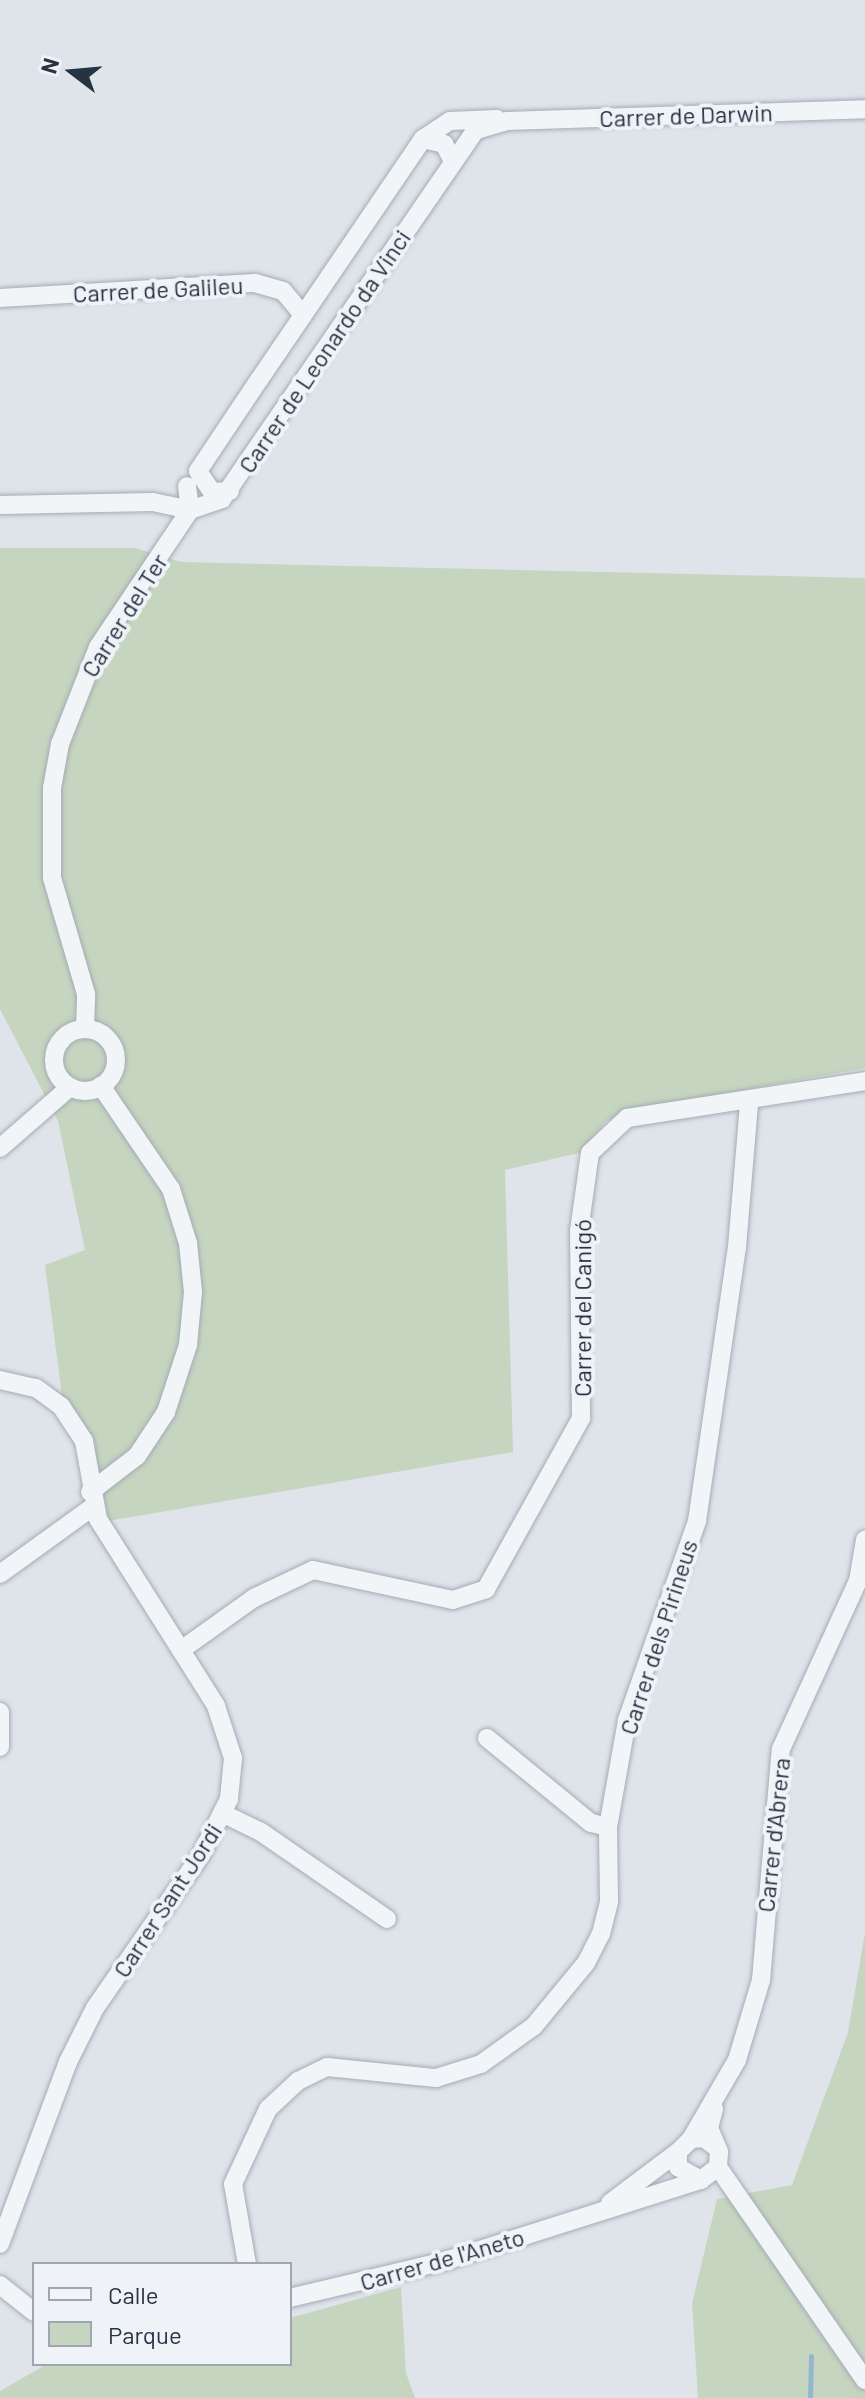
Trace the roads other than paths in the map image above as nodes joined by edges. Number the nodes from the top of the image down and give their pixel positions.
1 (865, 109) edge
2 (507, 121) junction
3 (423, 139) junction
4 (452, 159) junction
5 (0, 298) edge
6 (303, 315) junction
7 (192, 478) junction
8 (230, 491) junction
9 (153, 502) junction
10 (0, 505) edge
11 (190, 510) junction
12 (85, 1028) junction
13 (865, 1081) edge
14 (101, 1086) junction
15 (70, 1087) junction
16 (749, 1103) junction
17 (4, 1145) edge
18 (0, 1380) edge
19 (92, 1499) junction
20 (865, 1540) edge
21 (0, 1574) edge
22 (181, 1650) junction
23 (0, 1712) edge
24 (487, 1738) dead end
25 (0, 1747) edge
26 (222, 1813) junction
27 (608, 1827) junction
28 (387, 1919) dead end
29 (718, 2091) junction
30 (684, 2146) junction
31 (716, 2147) junction
32 (718, 2167) junction
33 (701, 2180) junction
34 (593, 2215) junction
35 (0, 2244) edge
36 (247, 2262) edge
37 (0, 2285) edge
38 (292, 2298) edge
39 (32, 2310) edge
40 (865, 2380) edge

1 - 2 street, Carrer de Darwin
2 - 3 street, Carrer de Leonardo da Vinci
2 - 4 street, Carrer de Leonardo da Vinci
3 - 4 street
3 - 6 street, Carrer de Leonardo da Vinci
4 - 8 street, Carrer de Leonardo da Vinci
5 - 6 street, Carrer de Galileu
6 - 7 street, Carrer de Leonardo da Vinci
7 - 8 street, Carrer de Leonardo da Vinci
7 - 9 street
7 - 11 street
8 - 11 street
9 - 10 street
9 - 11 street
11 - 12 street, Carrer del Ter
12 - 14 street
12 - 15 street
13 - 16 street, Carrer del Canigó
14 - 15 street
14 - 19 street
15 - 17 street
16 - 22 street, Carrer del Canigó
16 - 27 street, Carrer dels Pirineus
18 - 19 street, Carrer Sant Jordi
19 - 21 street
19 - 22 street, Carrer Sant Jordi
20 - 29 street, Carrer d'Abrera
22 - 26 street, Carrer Sant Jordi
23 - 25 street
24 - 27 street
26 - 28 street
26 - 35 street, Carrer Sant Jordi
27 - 36 street, Carrer dels Pirineus
29 - 30 street, Carrer d'Abrera
29 - 31 street, Carrer d'Abrera
30 - 31 street
30 - 33 street
30 - 34 street, Carrer de l'Aneto
31 - 32 street, Carrer d'Abrera
32 - 33 street, Carrer de l'Aneto
32 - 40 street
33 - 34 street, Carrer de l'Aneto
34 - 38 street, Carrer de l'Aneto
37 - 39 street

